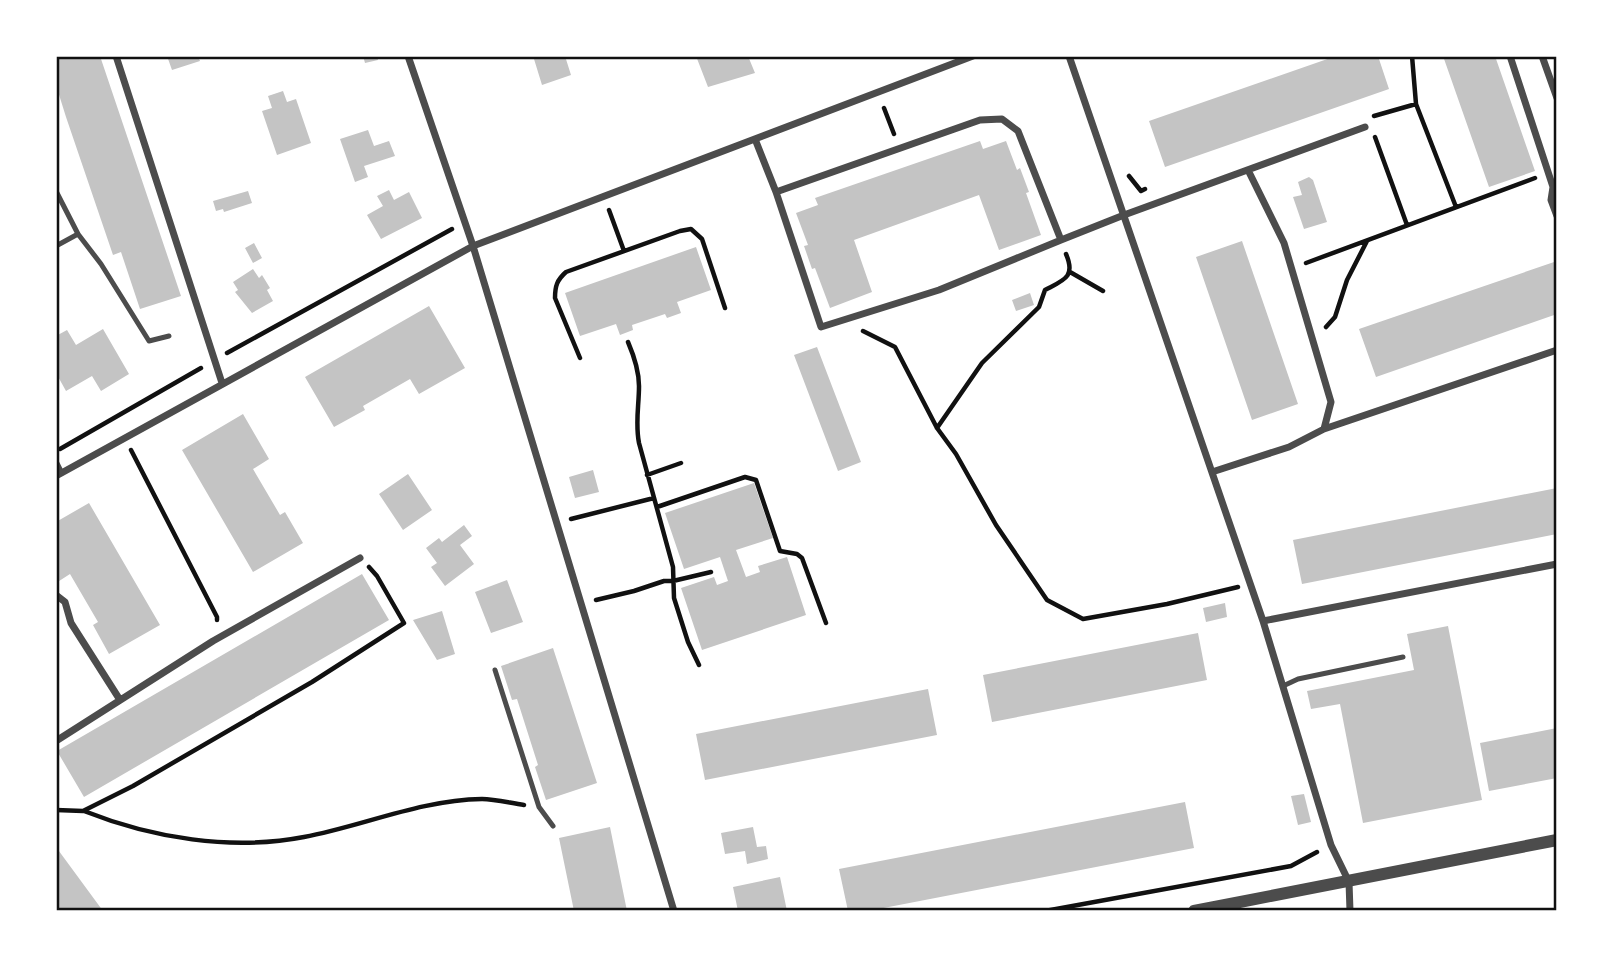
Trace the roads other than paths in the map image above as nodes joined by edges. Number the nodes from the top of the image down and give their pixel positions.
1 (117, 56) edge
2 (408, 56) edge
3 (974, 56) edge
4 (1069, 56) edge
5 (1510, 56) edge
6 (1542, 56) edge
7 (1557, 98) edge
8 (1366, 127) road end
9 (755, 139) junction
10 (1248, 170) junction
11 (56, 191) edge
12 (776, 192) junction
13 (1124, 215) junction
14 (1557, 216) edge
15 (78, 234) junction
16 (1061, 240) junction
17 (56, 246) edge
18 (473, 246) junction
19 (169, 336) dead end
20 (1557, 350) edge
21 (222, 383) junction
22 (1324, 429) junction
23 (56, 461) edge
24 (1212, 472) junction
25 (59, 475) edge
26 (360, 558) road end
27 (1557, 564) edge
28 (56, 595) edge
29 (1263, 621) junction
30 (1404, 657) dead end
31 (495, 670) dead end
32 (1283, 686) junction
33 (120, 700) junction
34 (56, 741) edge
35 (553, 826) dead end
36 (1557, 840) edge
37 (1349, 882) junction
38 (674, 911) edge
39 (1194, 911) edge
40 (1350, 911) edge

1 - 21 street
2 - 18 street
3 - 9 street
4 - 13 street
5 - 14 street
6 - 7 street
8 - 10 street
9 - 12 street
9 - 18 street
10 - 13 street
10 - 22 street
11 - 15 lane
12 - 16 street
12 - 16 street
13 - 16 street
13 - 24 street
15 - 17 lane
15 - 19 lane
18 - 21 street
18 - 38 street
20 - 22 street
21 - 25 street
22 - 24 street
23 - 25 lane
24 - 29 street
26 - 33 street
27 - 29 street
28 - 33 street
29 - 32 street
30 - 32 lane
31 - 35 lane
32 - 37 street
33 - 34 street
36 - 37 street
37 - 39 street
37 - 40 street

